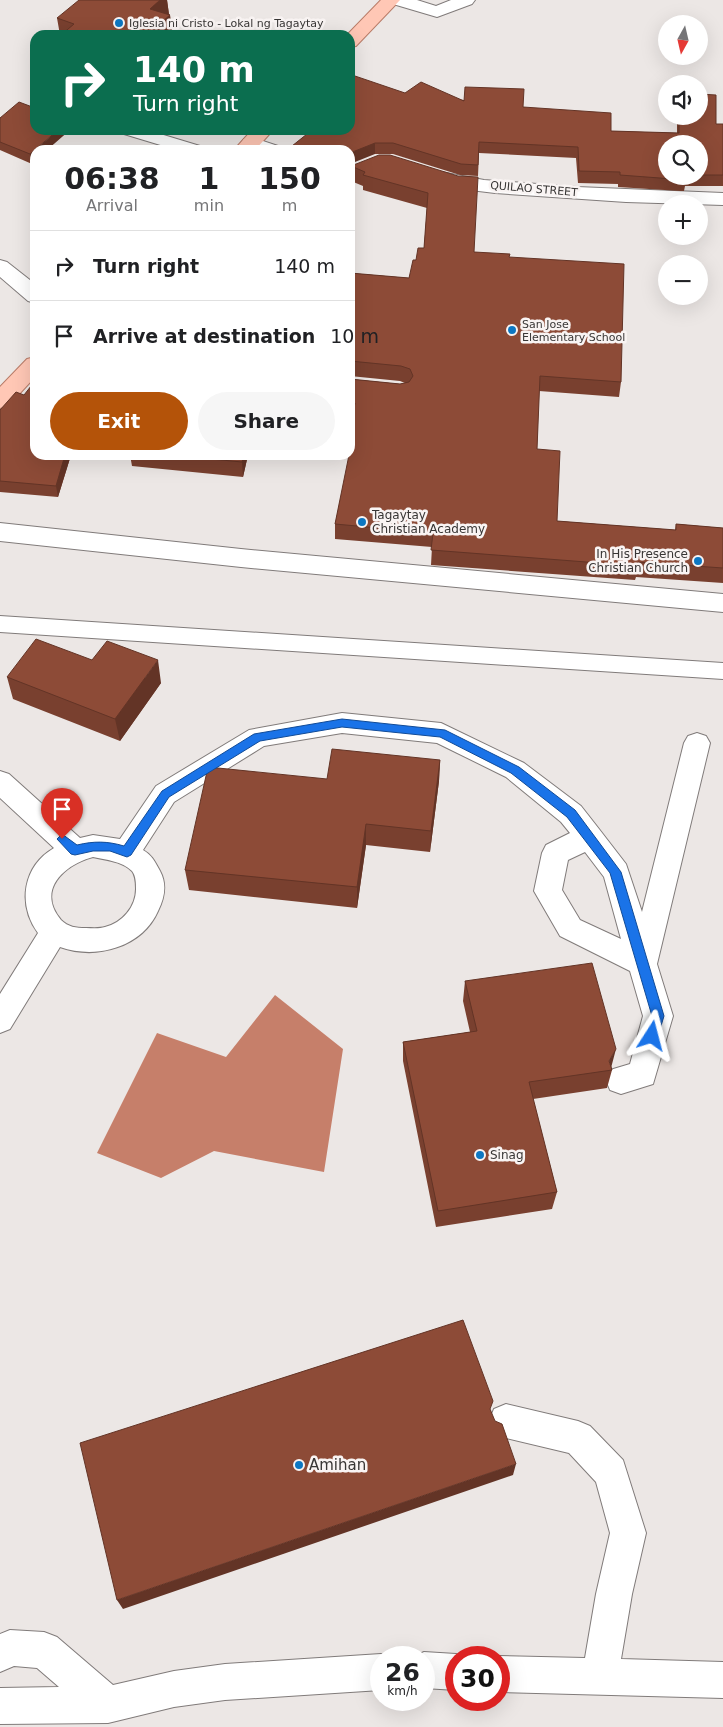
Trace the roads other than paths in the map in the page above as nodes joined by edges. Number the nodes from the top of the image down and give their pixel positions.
1 (391, 0) edge
2 (399, 0) edge
3 (466, 0) edge
4 (355, 37) edge
5 (157, 135) edge
6 (182, 145) edge
7 (420, 171) edge
8 (723, 199) edge
9 (0, 267) edge
10 (30, 291) edge
11 (30, 369) edge
12 (0, 401) edge
13 (0, 532) edge
14 (723, 603) edge
15 (0, 624) edge
16 (723, 671) edge
17 (697, 744) dead end
18 (0, 782) edge
19 (589, 837) junction
20 (75, 850) junction
21 (127, 852) junction
22 (54, 932) junction
23 (643, 963) junction
24 (0, 1020) edge
25 (622, 1080) dead end
26 (506, 1421) dead end
27 (0, 1654) edge
28 (370, 1673) edge
29 (510, 1674) edge
30 (600, 1677) junction
31 (723, 1680) edge
32 (108, 1705) junction
33 (0, 1706) edge

1 - 4 main road
2 - 3 street
5 - 6 lane
7 - 8 street, QUILAO STREET
9 - 10 street
11 - 12 main road
13 - 14 street
15 - 16 lane
17 - 23 street
18 - 20 street
19 - 21 street
19 - 23 street
19 - 23 street
20 - 21 street
20 - 22 street
21 - 22 street
22 - 24 street
23 - 25 street
26 - 30 street
27 - 32 street
28 - 32 street
29 - 30 street
30 - 31 street
32 - 33 street

